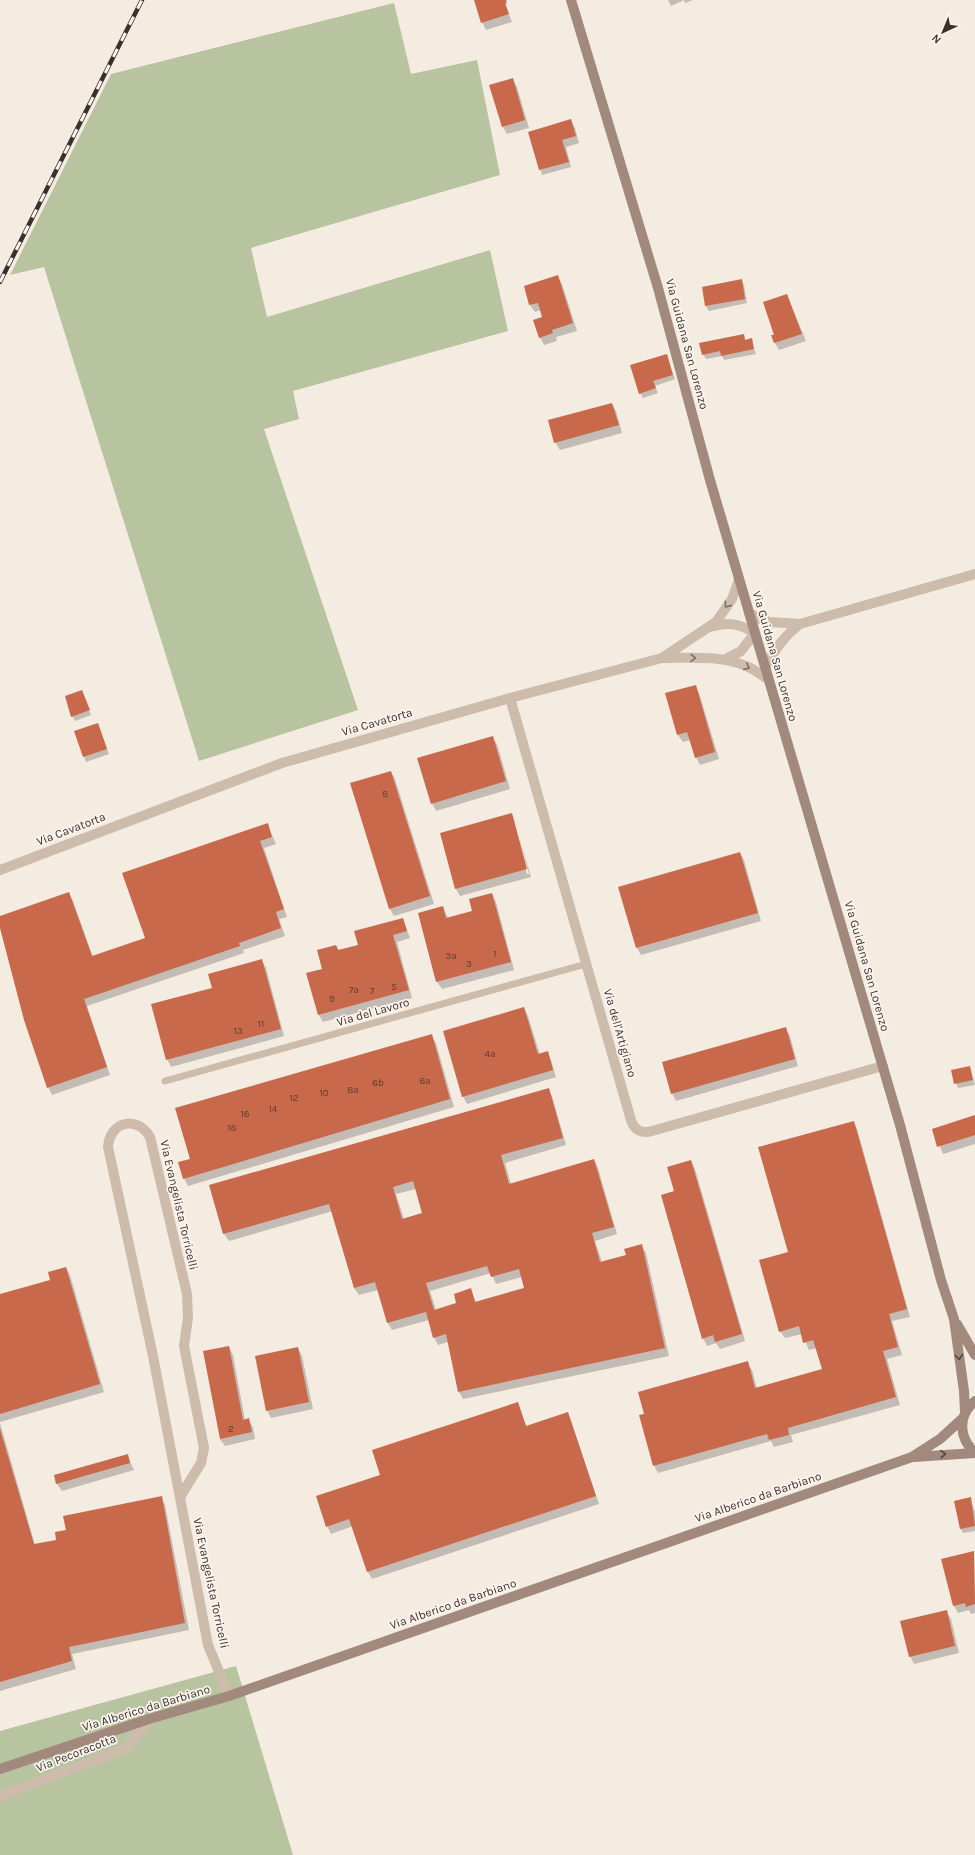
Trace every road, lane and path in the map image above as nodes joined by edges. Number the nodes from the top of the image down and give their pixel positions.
1 (571, 0) edge
2 (975, 574) edge
3 (739, 580) junction
4 (749, 613) junction
5 (800, 624) junction
6 (710, 627) junction
7 (755, 633) junction
8 (662, 658) junction
9 (724, 660) junction
10 (765, 667) junction
11 (768, 678) junction
12 (510, 698) junction
13 (0, 870) edge
14 (586, 964) junction
15 (883, 1066) junction
16 (166, 1081) dead end
17 (954, 1319) junction
18 (975, 1355) edge
19 (975, 1401) edge
20 (964, 1416) junction
21 (975, 1453) edge
22 (912, 1457) junction
23 (180, 1497) junction
24 (229, 1696) junction
25 (149, 1719) junction
26 (0, 1769) edge
27 (0, 1796) edge

1 - 3 street, Via Guidana San Lorenzo
2 - 5 street
3 - 4 street, Via Guidana San Lorenzo
3 -> 6 street, Via Cavatorta
4 - 5 street
4 - 7 street, Via Guidana San Lorenzo
5 - 10 street
6 - 7 street
6 - 8 street, Via Cavatorta
7 - 9 street
7 - 10 street, Via Guidana San Lorenzo
8 -> 9 street
8 - 12 street, Via Cavatorta
9 -> 11 street
10 - 11 street, Via Guidana San Lorenzo
11 - 15 street, Via Guidana San Lorenzo
12 - 13 street, Via Cavatorta
12 - 14 street, Via dell'Artigiano
14 - 15 street, Via dell'Artigiano
14 - 16 lane, Via del Lavoro
15 - 17 street, Via Guidana San Lorenzo
17 - 18 street
17 -> 20 street
19 - 20 street, Via Alberico da Barbiano
20 - 21 street
20 - 22 street, Via Alberico da Barbiano
22 -> 21 street, Via Alberico da Barbiano
22 - 24 street, Via Alberico da Barbiano
23 - 23 street, Via Evangelista Torricelli
23 - 24 street, Via Evangelista Torricelli
24 - 25 street, Via Alberico da Barbiano
25 - 26 street, Via Alberico da Barbiano
25 - 27 street, Via Pecoracotta

